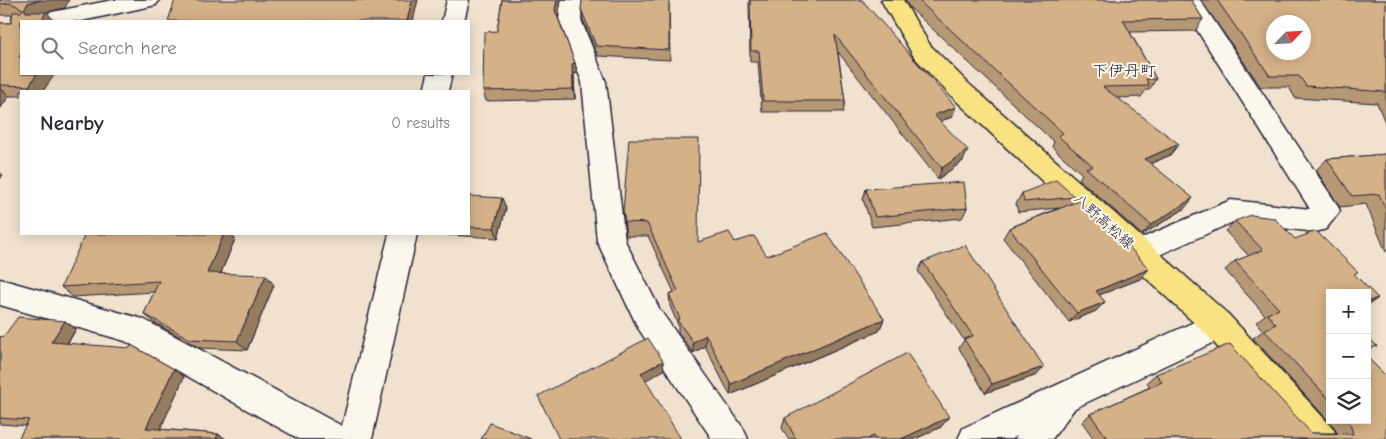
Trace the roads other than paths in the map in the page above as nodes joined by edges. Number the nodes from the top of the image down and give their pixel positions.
1 (148, 0) edge
2 (458, 0) edge
3 (572, 0) edge
4 (892, 0) edge
5 (1188, 0) edge
6 (52, 20) edge
7 (453, 20) edge
8 (440, 75) edge
9 (436, 90) edge
10 (403, 235) edge
11 (1138, 252) junction
12 (0, 292) edge
13 (1218, 325) junction
14 (1066, 396) junction
15 (334, 439) edge
16 (355, 439) edge
17 (730, 439) edge
18 (975, 439) edge
19 (1032, 439) edge
20 (1322, 439) edge

1 - 6 street
2 - 7 street
3 - 17 street
4 - 11 main road, 八野高松線
5 - 11 street
8 - 9 street
10 - 16 street
11 - 13 main road, 八野高松線
12 - 15 street
13 - 14 street
13 - 20 main road, 八野高松線
14 - 18 street
14 - 19 street

